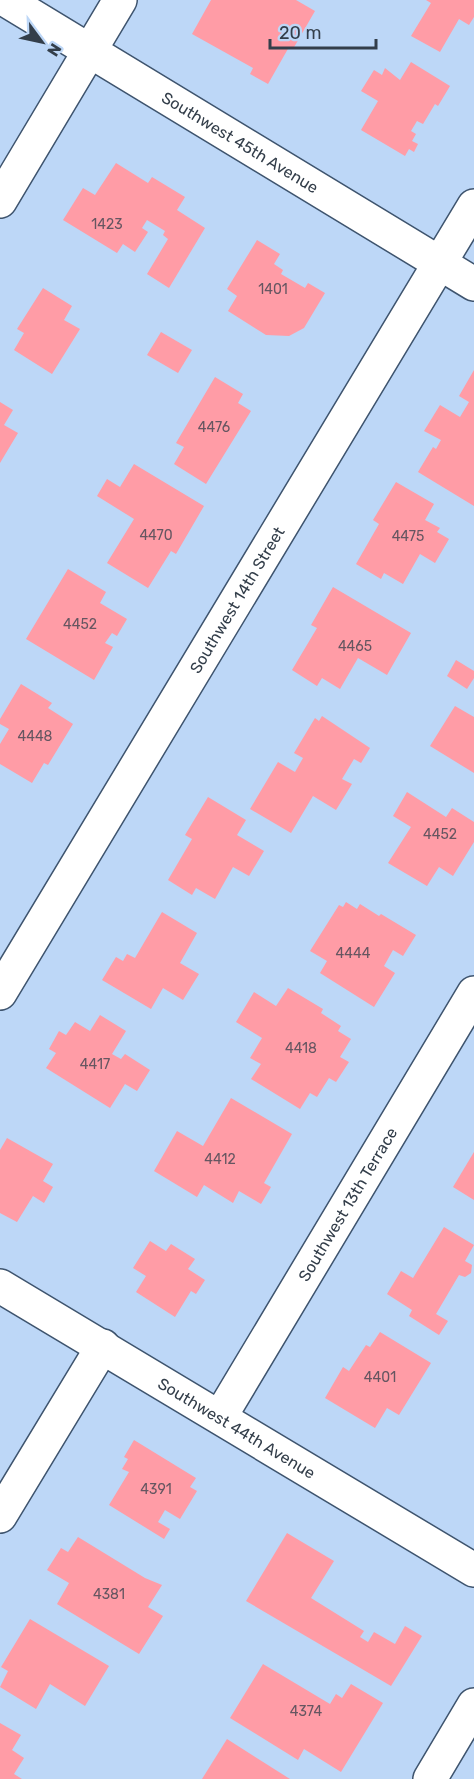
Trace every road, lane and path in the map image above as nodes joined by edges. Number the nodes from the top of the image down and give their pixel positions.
1 (6, 0) edge
2 (120, 0) edge
3 (89, 50) junction
4 (0, 201) edge
5 (474, 206) edge
6 (440, 263) junction
7 (474, 284) edge
8 (0, 993) edge
9 (474, 993) edge
10 (0, 1286) edge
11 (103, 1346) junction
12 (219, 1417) junction
13 (0, 1516) edge
14 (474, 1570) edge
15 (474, 1705) edge
16 (430, 1779) edge

1 - 3 street, Southwest 45th Avenue
2 - 3 street
3 - 4 street
3 - 6 street, Southwest 45th Avenue
5 - 6 street, Southwest 14th Street
6 - 7 street, Southwest 45th Avenue
6 - 8 street, Southwest 14th Street
9 - 12 street, Southwest 13th Terrace
10 - 11 street, Southwest 44th Avenue
11 - 12 street, Southwest 44th Avenue
11 - 13 street
12 - 14 street, Southwest 44th Avenue
15 - 16 street

